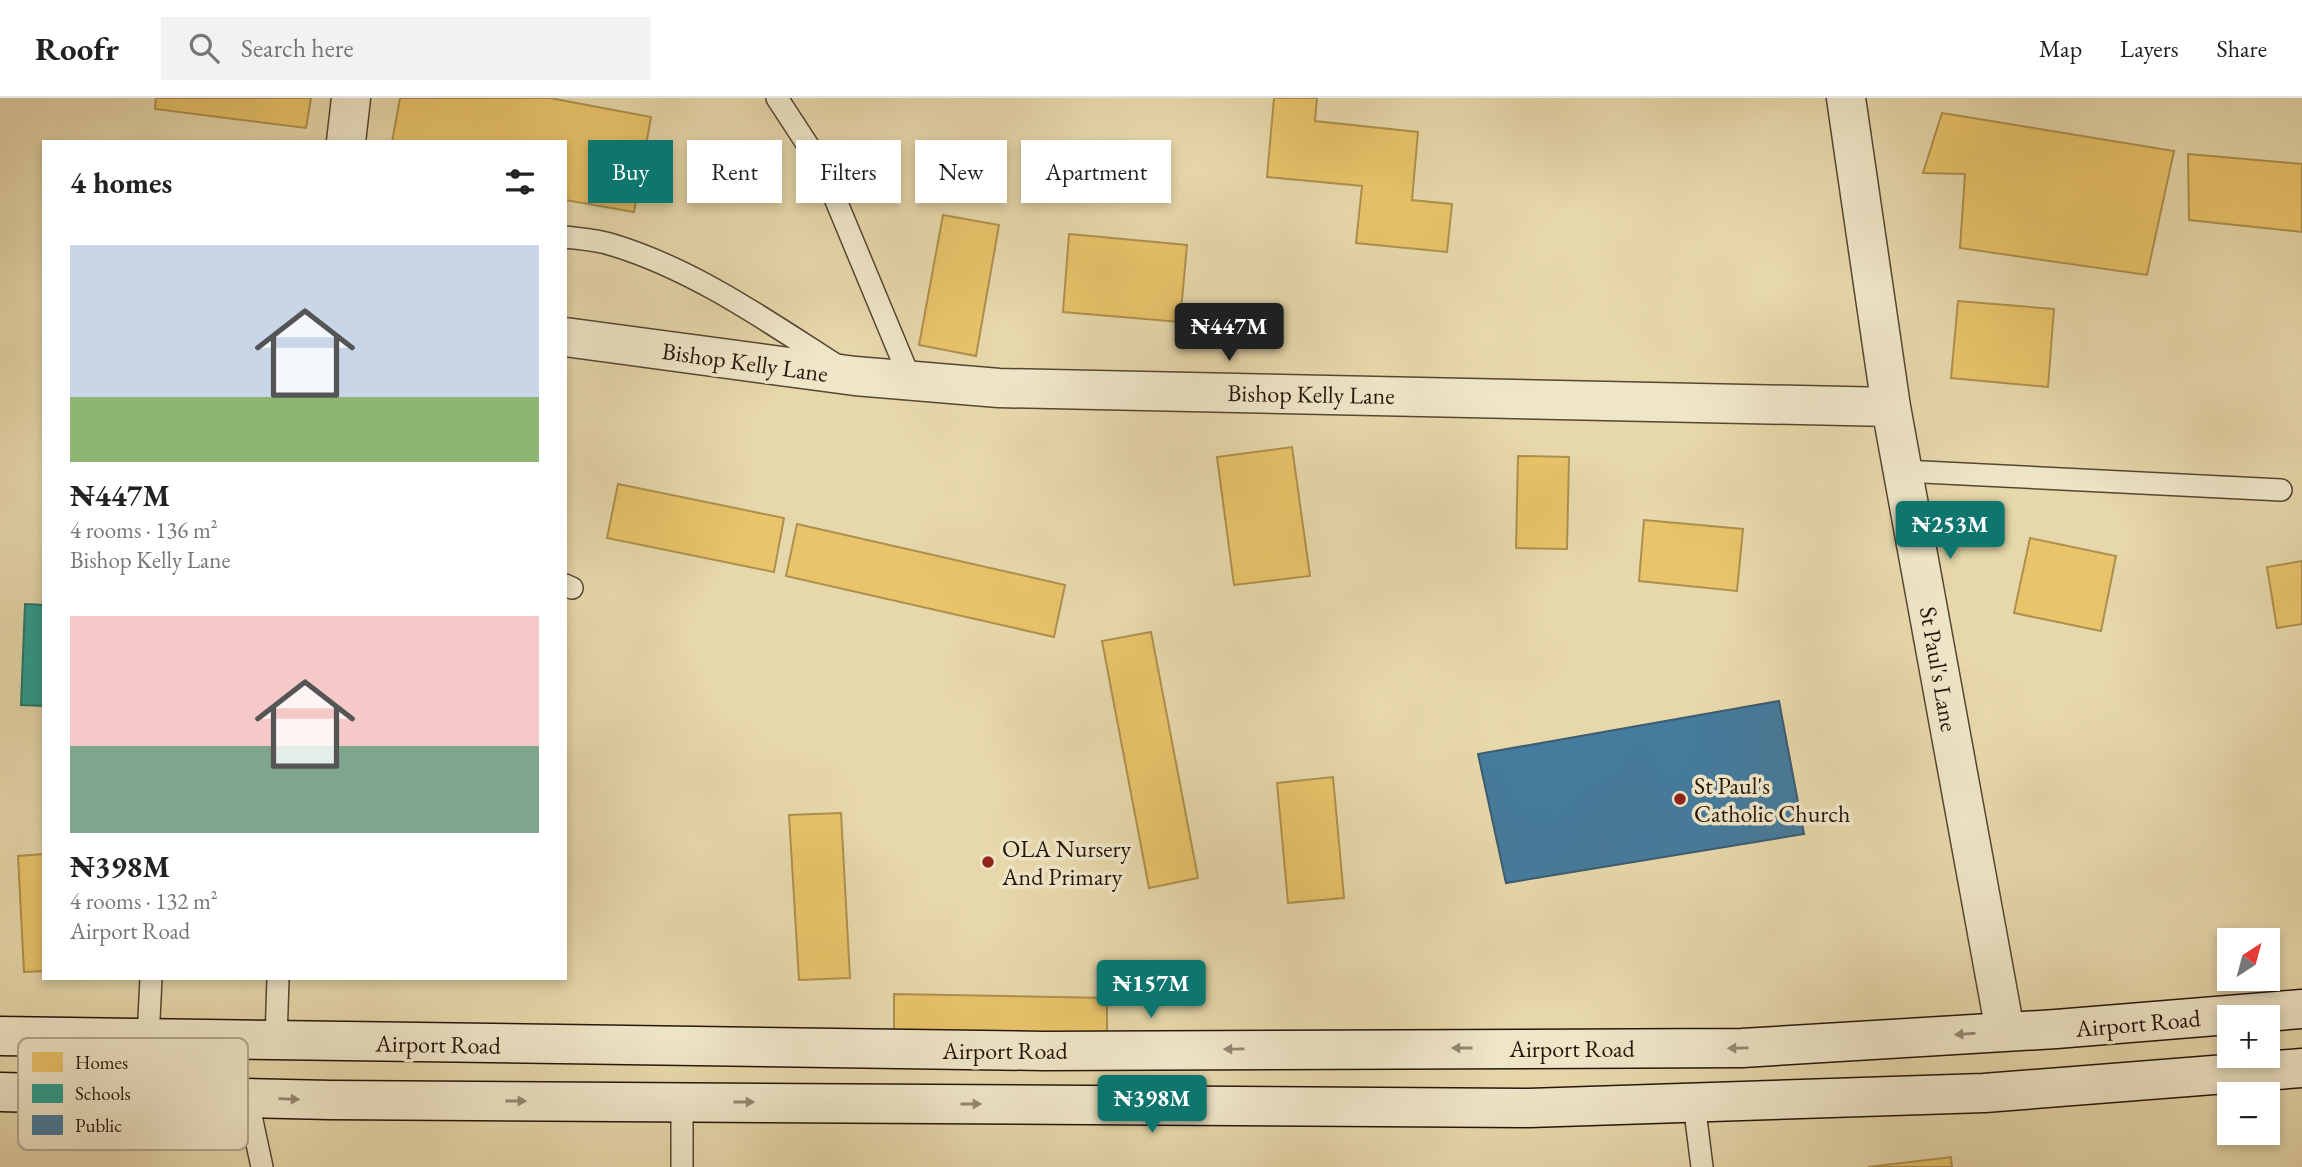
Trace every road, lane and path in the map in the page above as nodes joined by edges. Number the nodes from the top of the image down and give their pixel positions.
1 (351, 98) edge
2 (777, 98) edge
3 (1846, 98) edge
4 (346, 140) edge
5 (567, 237) edge
6 (567, 337) edge
7 (855, 376) junction
8 (911, 381) junction
9 (1891, 407) junction
10 (1903, 471) junction
11 (2281, 490) dead end
12 (151, 980) edge
13 (278, 980) edge
14 (2302, 1009) edge
15 (2005, 1031) junction
16 (0, 1036) edge
17 (148, 1038) joint
18 (248, 1040) edge
19 (276, 1041) junction
20 (2302, 1068) edge
21 (0, 1092) edge
22 (18, 1092) edge
23 (248, 1097) edge
24 (248, 1102) edge
25 (682, 1102) junction
26 (1694, 1102) junction
27 (262, 1167) edge
28 (682, 1167) edge
29 (1702, 1167) edge

1 - 4 main road
2 - 8 lane
3 - 9 main road, St Paul's Lane
5 - 7 lane
6 - 7 main road, Bishop Kelly Lane
7 - 8 main road, Bishop Kelly Lane
8 - 9 main road, Bishop Kelly Lane
9 - 10 main road, St Paul's Lane
10 - 11 lane
10 - 15 main road, St Paul's Lane
12 - 17 lane
13 - 19 lane
14 - 15 main road, Airport Road
15 -> 19 main road, Airport Road
16 - 17 main road, Airport Road
18 - 19 main road, Airport Road
20 - 26 main road
21 - 22 main road
23 -> 25 main road
24 - 27 lane
25 -> 26 main road
25 - 28 lane
26 - 29 lane

